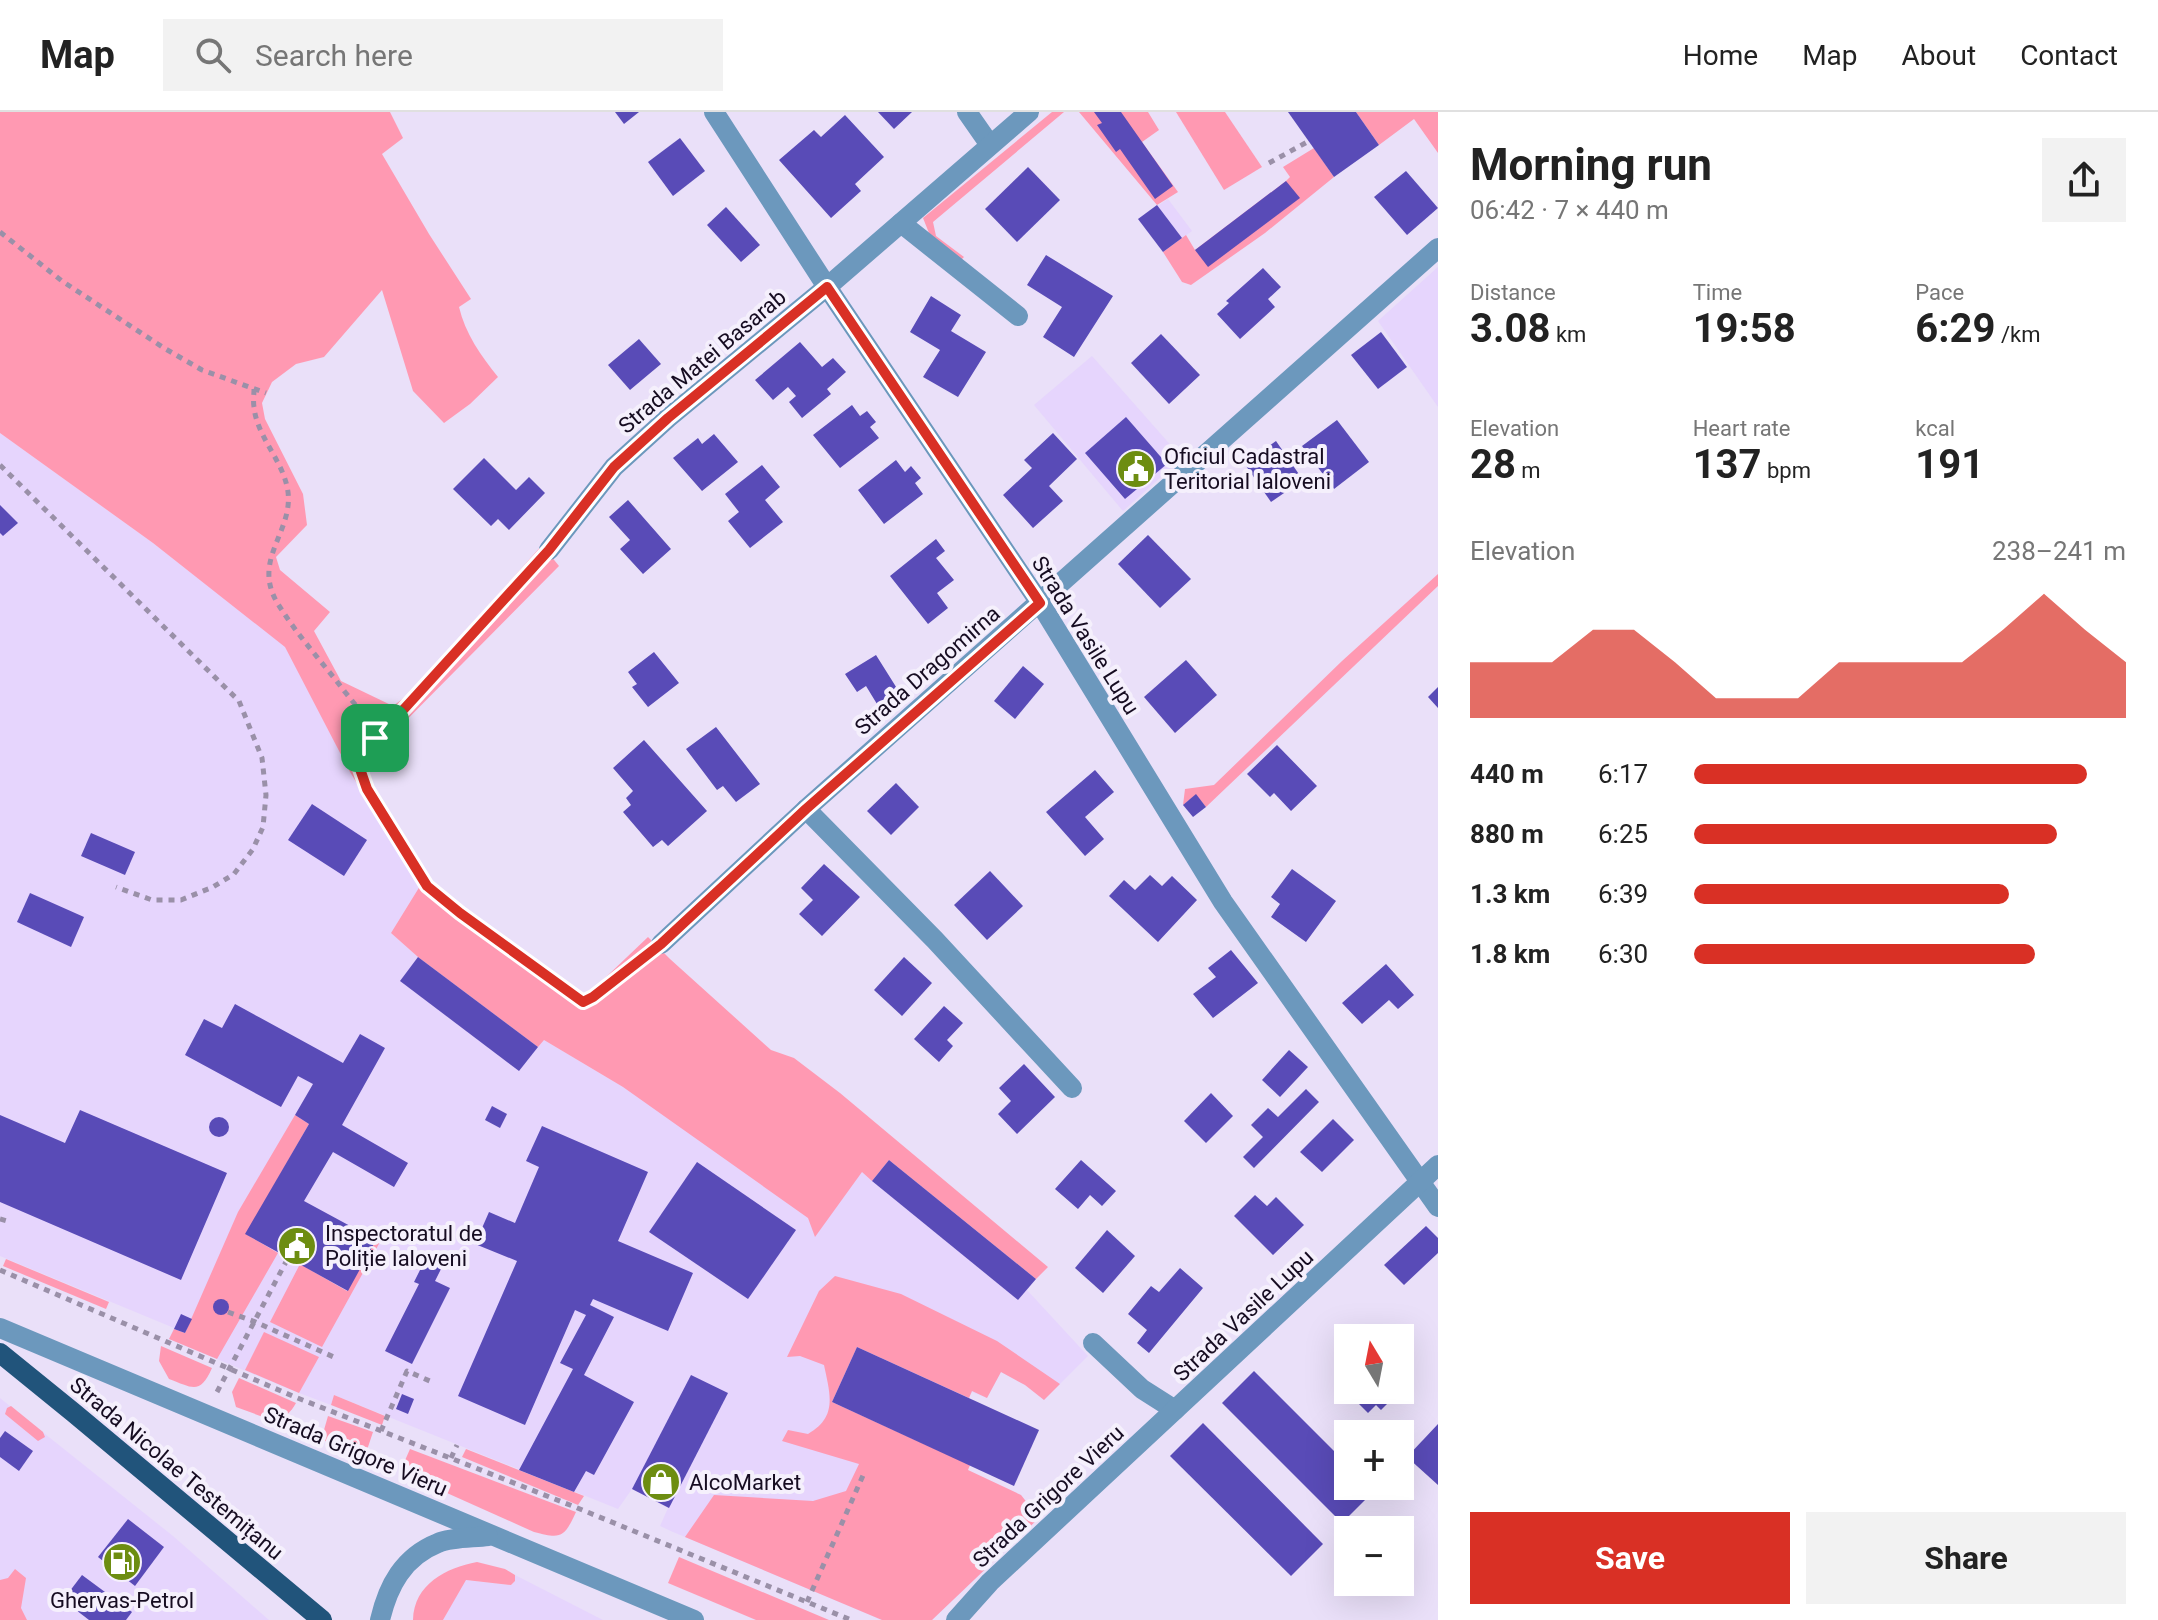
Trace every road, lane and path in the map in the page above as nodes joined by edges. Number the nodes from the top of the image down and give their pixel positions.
1 (714, 112) edge
2 (967, 112) edge
3 (1029, 112) edge
4 (1309, 141) dead end
5 (990, 145) junction
6 (1269, 163) dead end
7 (901, 223) junction
8 (0, 232) edge
9 (1438, 248) edge
10 (827, 287) junction
11 (1018, 316) dead end
12 (254, 389) junction
13 (266, 393) dead end
14 (0, 465) edge
15 (549, 550) joint
16 (1040, 603) junction
17 (375, 738) junction
18 (806, 809) junction
19 (116, 887) dead end
20 (661, 944) joint
21 (1072, 1088) dead end
22 (1438, 1165) edge
23 (1421, 1181) junction
24 (1438, 1207) edge
25 (288, 1258) dead end
26 (0, 1270) edge
27 (228, 1312) dead end
28 (253, 1321) junction
29 (0, 1328) edge
30 (1093, 1343) dead end
31 (0, 1353) edge
32 (336, 1358) dead end
33 (228, 1369) junction
34 (432, 1382) dead end
35 (216, 1393) dead end
36 (1175, 1410) junction
37 (381, 1431) junction
38 (457, 1445) dead end
39 (451, 1458) junction
40 (865, 1471) dead end
41 (491, 1536) junction
42 (807, 1602) junction
43 (322, 1620) edge
44 (380, 1620) edge
45 (694, 1620) edge
46 (851, 1620) edge
47 (956, 1620) edge

1 - 10 street, Strada Vasile Lupu
2 - 5 street
3 - 5 street, Strada Matei Basarab
4 - 6 path
5 - 7 street, Strada Matei Basarab
7 - 10 street, Strada Matei Basarab
7 - 11 street
8 - 12 path
9 - 16 street, Strada Dragomirna
10 - 15 street, Strada Matei Basarab
10 - 16 street, Strada Vasile Lupu
12 - 13 path
12 - 17 path
14 - 19 path
15 - 17 path
16 - 18 street, Strada Dragomirna
16 - 23 street, Strada Vasile Lupu
17 - 20 path
18 - 20 street, Strada Dragomirna
18 - 21 street
22 - 23 street
23 - 24 street, Strada Vasile Lupu
23 - 36 street, Strada Vasile Lupu
25 - 28 path
26 - 33 path
27 - 28 path
28 - 32 path
28 - 33 path
29 - 41 street, Strada Grigore Vieru
30 - 36 street, Strada Vasile Lupu
31 - 43 main road, Strada Nicolae Testemițanu
33 - 35 path
33 - 37 path
34 - 37 path
36 - 47 street, Strada Grigore Vieru
37 - 39 path
38 - 39 path
39 - 42 path
40 - 42 path
41 - 44 street
41 - 45 street, Strada Grigore Vieru
42 - 46 path

